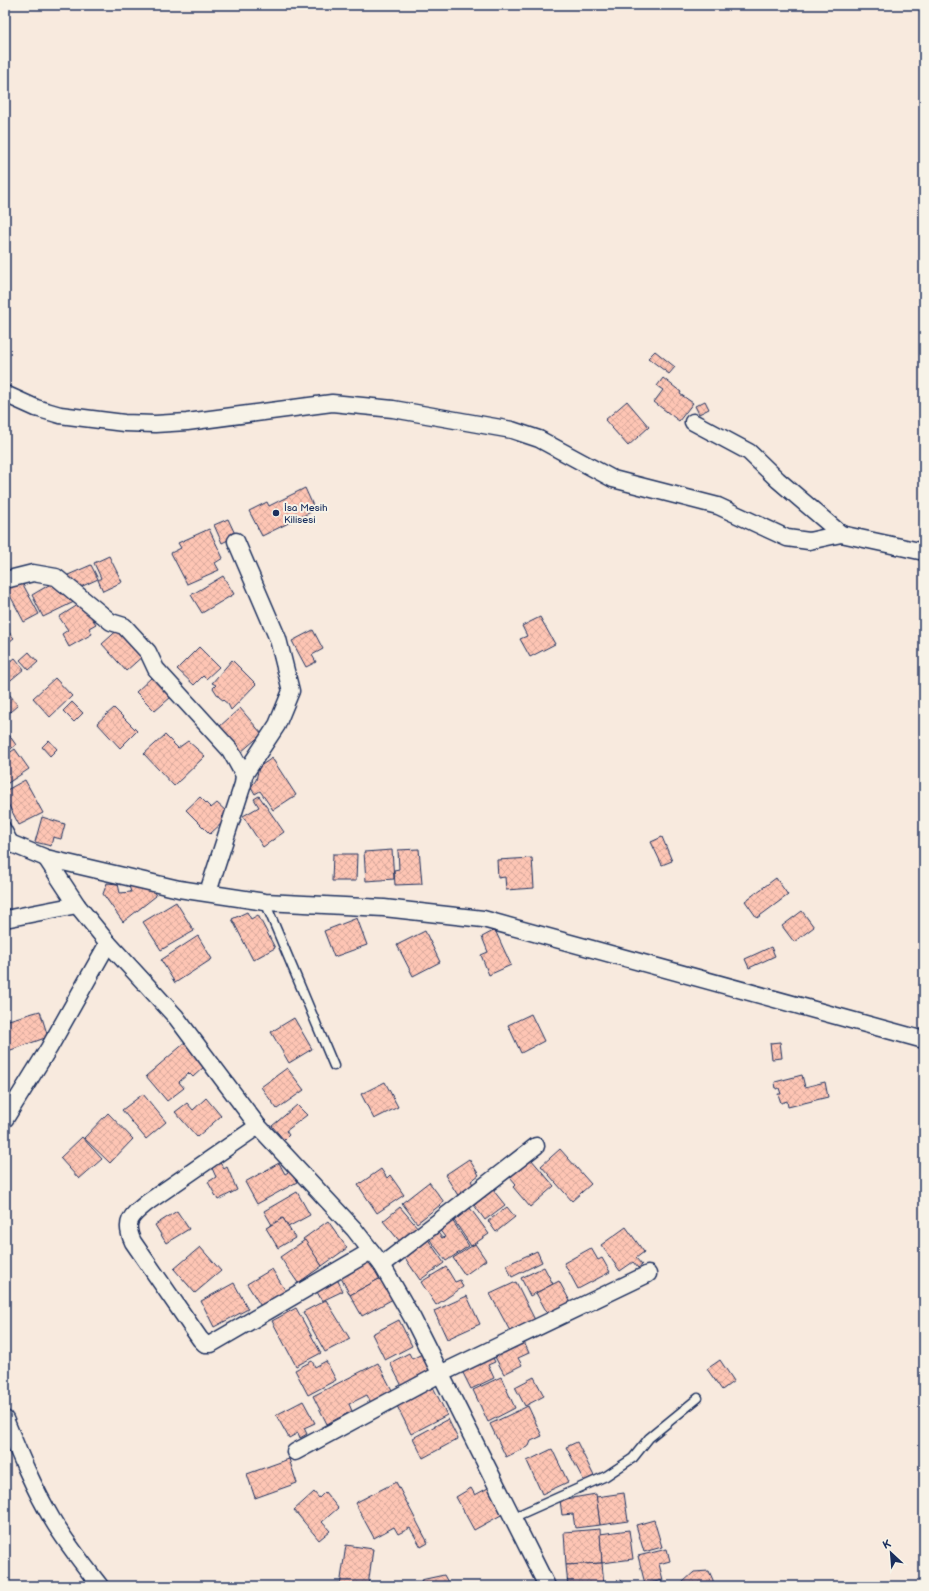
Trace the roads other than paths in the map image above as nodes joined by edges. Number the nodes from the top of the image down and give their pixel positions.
1 (5, 394) edge
2 (693, 422) dead end
3 (841, 534) junction
4 (236, 541) dead end
5 (924, 552) edge
6 (5, 580) edge
7 (244, 774) junction
8 (5, 825) edge
9 (11, 844) edge
10 (46, 858) junction
11 (208, 892) junction
12 (265, 902) junction
13 (77, 905) junction
14 (5, 919) edge
15 (108, 944) junction
16 (924, 1040) edge
17 (334, 1066) dead end
18 (5, 1119) edge
19 (258, 1126) junction
20 (536, 1146) dead end
21 (371, 1251) junction
22 (382, 1265) junction
23 (648, 1274) dead end
24 (440, 1374) junction
25 (698, 1398) dead end
26 (5, 1419) edge
27 (295, 1452) dead end
28 (512, 1518) junction
29 (100, 1586) edge
30 (547, 1586) edge

1 - 3 street
2 - 3 street
3 - 5 street
4 - 7 street
6 - 7 street
7 - 11 street
8 - 9 lane
9 - 10 street
10 - 11 street
10 - 13 street
11 - 12 street
12 - 16 street
12 - 17 lane
13 - 14 street
13 - 15 street
15 - 18 street
15 - 19 street
19 - 21 street
19 - 21 street
20 - 22 street
21 - 22 street
22 - 24 street
23 - 24 street
24 - 27 street
24 - 28 street
25 - 28 lane
26 - 29 street
28 - 30 street

